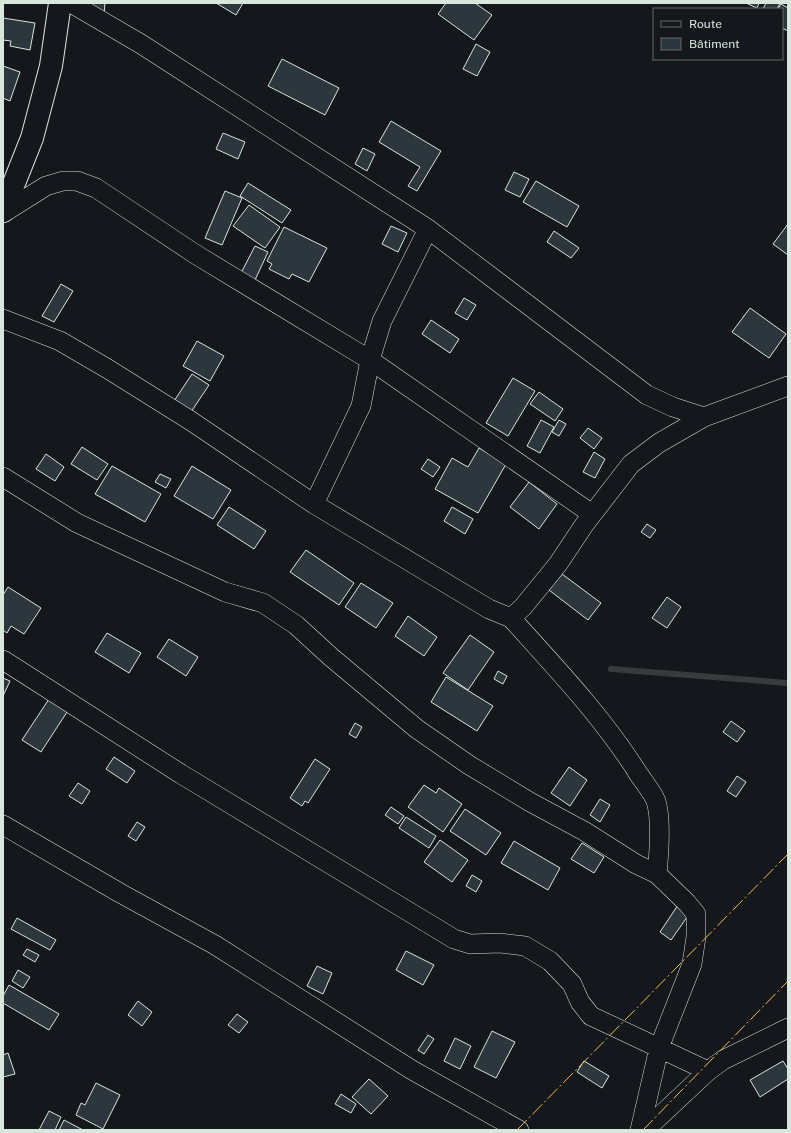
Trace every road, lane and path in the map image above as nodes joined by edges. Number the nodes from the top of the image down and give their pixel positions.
1 (60, 3) edge
2 (71, 3) edge
3 (3, 212) edge
4 (428, 229) junction
5 (3, 319) edge
6 (370, 360) junction
7 (788, 386) edge
8 (704, 417) junction
9 (3, 477) edge
10 (314, 504) junction
11 (592, 514) junction
12 (510, 618) junction
13 (3, 660) edge
14 (3, 826) edge
15 (657, 874) junction
16 (788, 1028) edge
17 (659, 1048) junction
18 (708, 1071) junction
19 (519, 1130) edge
20 (640, 1130) edge
21 (645, 1130) edge

1 - 3 street
2 - 4 street
3 - 6 street
4 - 6 street
4 - 8 street
5 - 10 street
6 - 10 street
6 - 11 street
7 - 8 street
8 - 11 street
9 - 15 street
10 - 12 street
11 - 12 street
12 - 15 street
13 - 17 street
14 - 19 street
15 - 17 street
16 - 18 street
17 - 18 street
17 - 20 street
18 - 21 street

